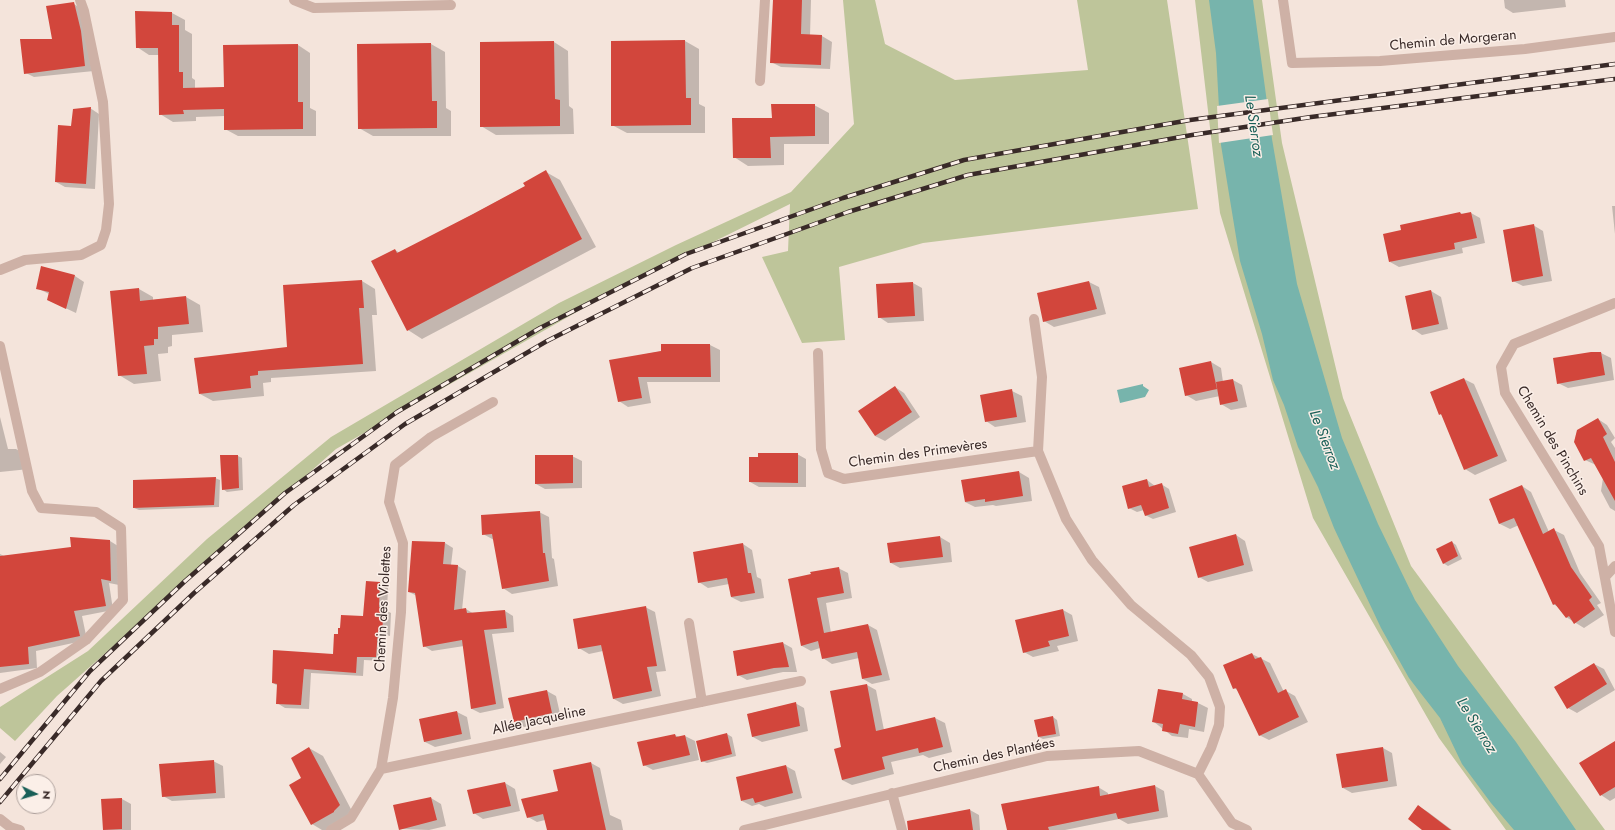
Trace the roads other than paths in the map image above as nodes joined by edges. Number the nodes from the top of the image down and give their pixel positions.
1 (80, 0) edge
2 (294, 0) edge
3 (765, 0) edge
4 (1283, 0) edge
5 (451, 5) dead end
6 (1615, 37) edge
7 (760, 81) dead end
8 (0, 270) edge
9 (1615, 303) edge
10 (1034, 319) dead end
11 (0, 346) edge
12 (818, 354) dead end
13 (493, 402) dead end
14 (1038, 451) junction
15 (1615, 566) edge
16 (1605, 577) junction
17 (689, 623) dead end
18 (1615, 632) edge
19 (801, 681) dead end
20 (0, 689) edge
21 (702, 702) junction
22 (381, 769) junction
23 (1198, 774) junction
24 (892, 793) junction
25 (0, 819) edge
26 (1230, 826) edge
27 (20, 830) edge
28 (331, 830) edge
29 (744, 830) edge
30 (902, 830) edge
31 (1248, 830) edge

1 - 8 street
2 - 5 street
3 - 7 street
4 - 6 street, Chemin de Morgeran
9 - 16 street, Chemin des Pinchins
10 - 14 street
11 - 20 street
12 - 14 street, Chemin des Primevères
13 - 22 street, Chemin des Violettes
14 - 23 street
15 - 16 street
16 - 18 street, Chemin des Pinchins
17 - 21 street
19 - 21 street, Allée Jacqueline
21 - 22 street, Allée Jacqueline
22 - 28 street, Chemin des Violettes
23 - 24 street, Chemin des Plantées
23 - 26 street
24 - 29 street, Chemin des Plantées
24 - 30 street
25 - 27 street
26 - 31 street

